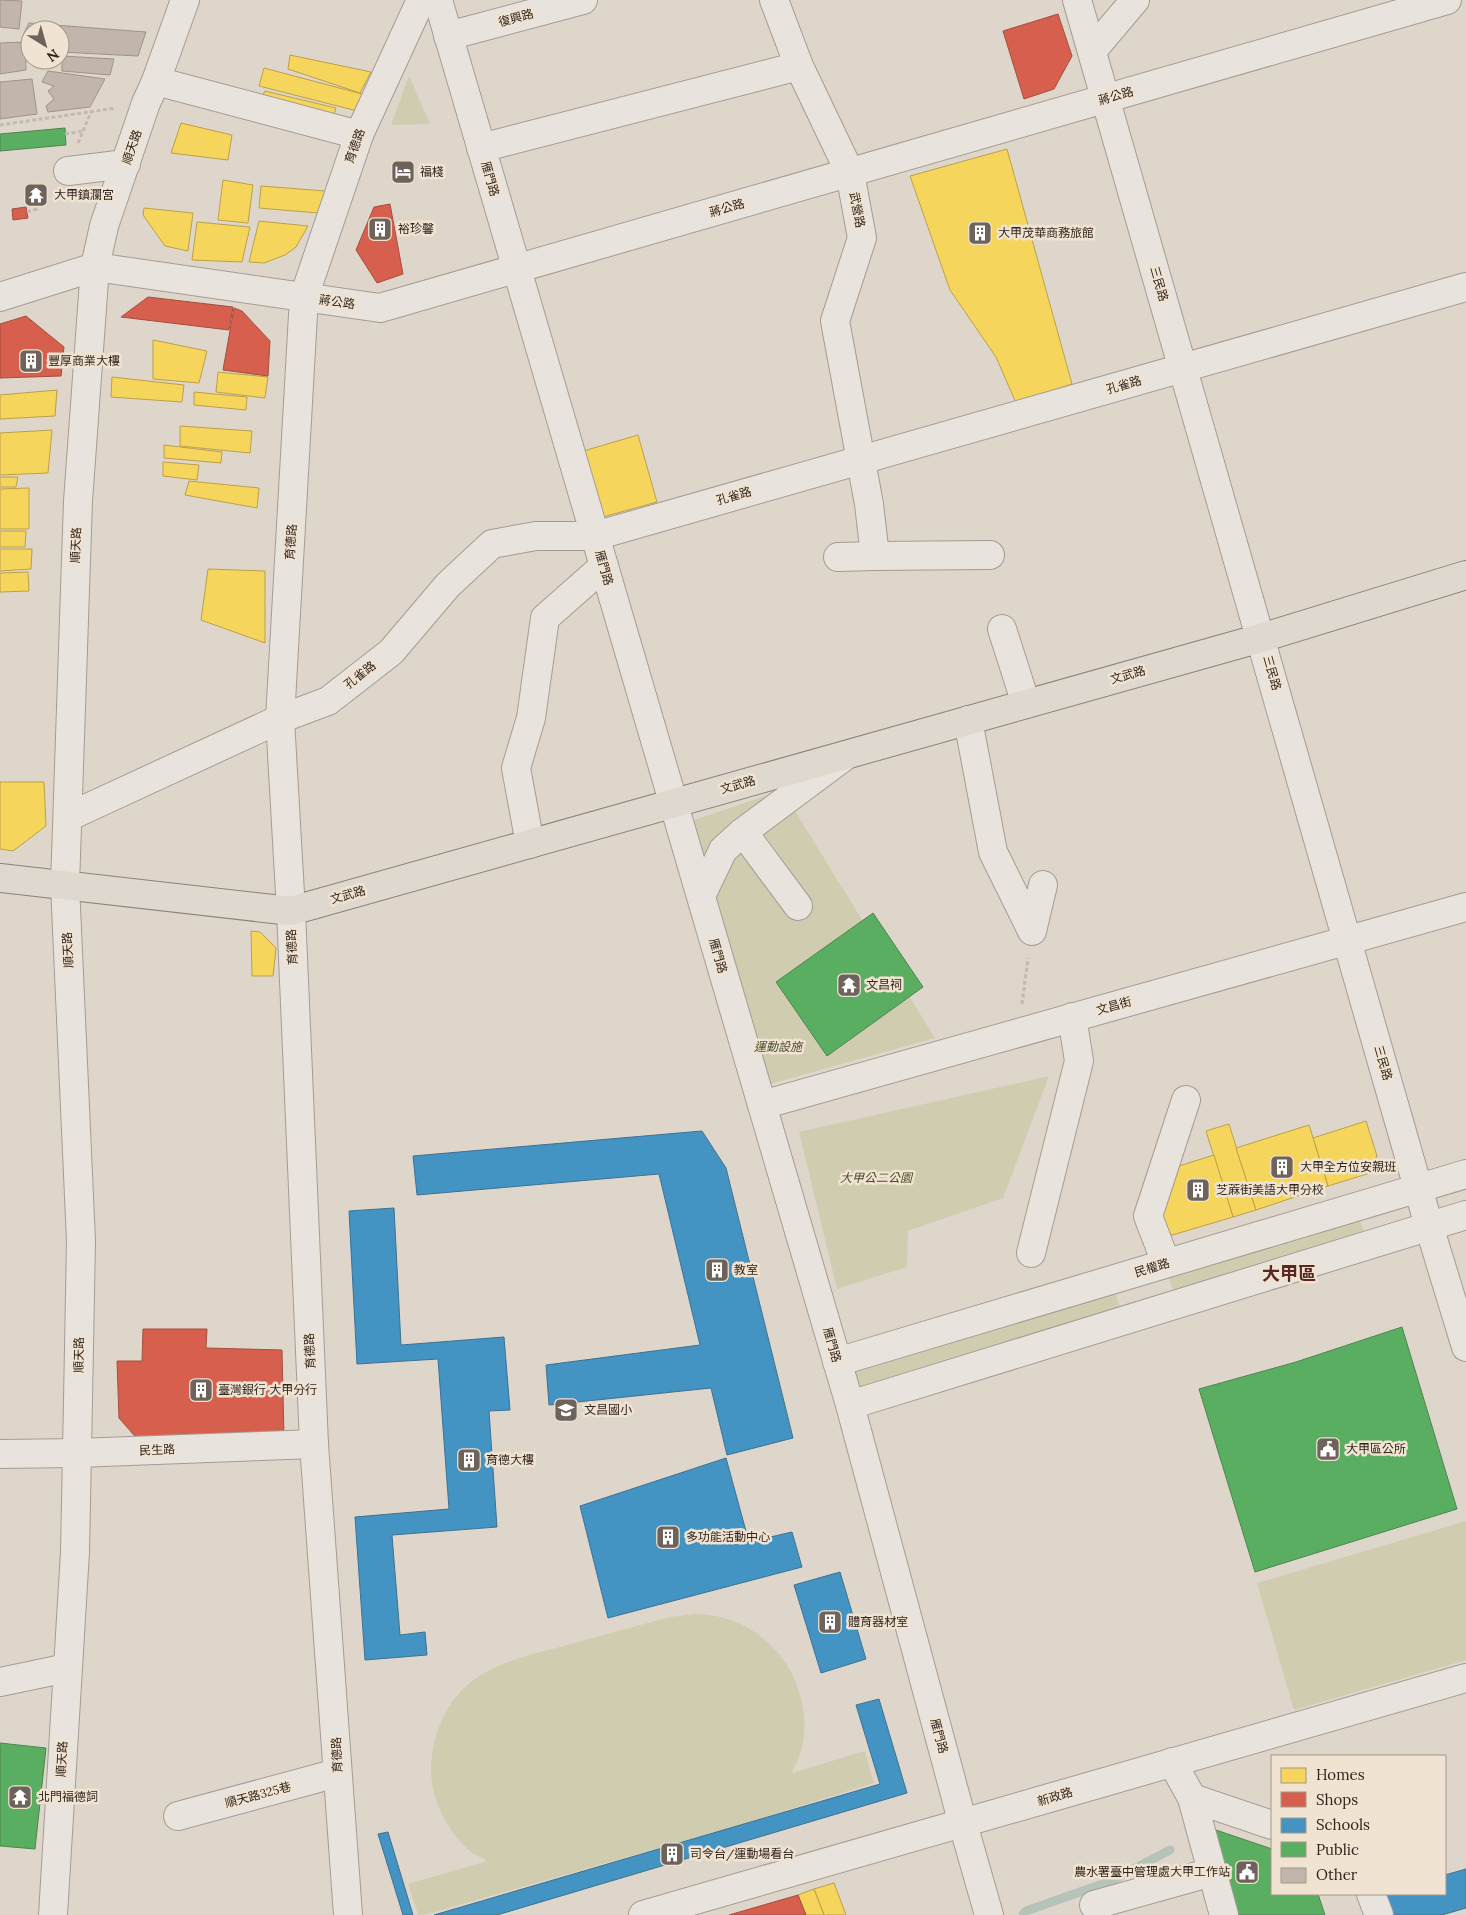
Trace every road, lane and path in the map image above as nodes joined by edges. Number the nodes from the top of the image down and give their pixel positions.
1 (185, 0) edge
2 (421, 0) edge
3 (438, 0) edge
4 (583, 0) edge
5 (774, 0) edge
6 (1077, 0) edge
7 (1135, 0) edge
8 (1447, 0) edge
9 (448, 36) junction
10 (1092, 50) junction
11 (799, 66) junction
12 (151, 92) junction
13 (1106, 99) junction
14 (92, 111) junction
15 (0, 125) edge
16 (83, 131) junction
17 (65, 134) dead end
18 (359, 135) junction
19 (481, 148) junction
20 (72, 160) joint
21 (126, 164) junction
22 (850, 173) junction
23 (37, 201) dead end
24 (27, 212) dead end
25 (95, 267) junction
26 (517, 269) junction
27 (1466, 287) edge
28 (0, 297) edge
29 (304, 297) junction
30 (1184, 368) junction
31 (860, 460) junction
32 (595, 536) junction
33 (990, 555) dead end
34 (875, 556) junction
35 (838, 557) dead end
36 (604, 566) junction
37 (1466, 576) edge
38 (1002, 630) dead end
39 (1262, 638) junction
40 (1026, 704) junction
41 (280, 719) junction
42 (968, 720) junction
43 (846, 755) junction
44 (674, 804) junction
45 (68, 817) junction
46 (743, 832) junction
47 (530, 844) junction
48 (0, 878) edge
49 (65, 886) junction
50 (1043, 886) dead end
51 (701, 896) junction
52 (798, 906) dead end
53 (1466, 907) edge
54 (291, 911) junction
55 (1032, 931) junction
56 (1348, 940) junction
57 (1072, 1017) junction
58 (1019, 1033) junction
59 (1186, 1100) dead end
60 (762, 1105) junction
61 (1466, 1174) edge
62 (1419, 1188) junction
63 (1466, 1215) edge
64 (1429, 1226) junction
65 (1031, 1253) dead end
66 (1146, 1269) junction
67 (1150, 1312) junction
68 (1466, 1347) edge
69 (837, 1362) junction
70 (850, 1405) junction
71 (314, 1444) junction
72 (77, 1453) junction
73 (0, 1454) edge
74 (67, 1668) junction
75 (1466, 1678) edge
76 (0, 1682) edge
77 (1172, 1762) junction
78 (337, 1773) junction
79 (1192, 1798) junction
80 (178, 1816) dead end
81 (963, 1824) junction
82 (1271, 1825) edge
83 (1212, 1872) junction
84 (1371, 1895) edge
85 (1094, 1905) dead end
86 (53, 1915) edge
87 (348, 1915) edge
88 (643, 1915) edge
89 (989, 1915) edge
90 (1224, 1915) edge
91 (1379, 1915) edge

1 - 12 street, 順天路
2 - 18 street, 育德路
3 - 9 street, 雁門路
4 - 9 street, 復興路
5 - 11 street, 武營路
6 - 10 street, 三民路
7 - 10 street
8 - 13 street, 蔣公路
9 - 19 street, 雁門路
10 - 13 street, 三民路
11 - 19 street
11 - 22 street, 武營路
12 - 14 path
12 - 18 street
12 - 21 street, 順天路
13 - 22 street, 蔣公路
13 - 30 street, 三民路
14 - 15 path
14 - 16 path
16 - 17 path
16 - 20 path
18 - 29 street, 育德路
19 - 26 street, 雁門路
20 - 21 street
21 - 25 street, 順天路
22 - 26 street, 蔣公路
22 - 31 street, 武營路
23 - 24 path
25 - 28 street, 蔣公路
25 - 29 street, 蔣公路
25 - 45 street, 順天路
26 - 29 street, 蔣公路
26 - 32 street, 雁門路
27 - 30 street, 孔雀路
29 - 41 street, 育德路
30 - 31 street, 孔雀路
30 - 39 street, 三民路
31 - 32 street, 孔雀路
31 - 34 street, 武營路
32 - 36 street, 雁門路
32 - 41 street, 孔雀路
33 - 34 street
34 - 35 street
36 - 44 street, 雁門路
36 - 47 street
37 - 39 main road, 文武路
38 - 40 street
39 - 40 main road, 文武路
39 - 56 street, 三民路
40 - 42 main road, 文武路
41 - 45 street, 孔雀路
41 - 54 street, 育德路
42 - 43 main road, 文武路
42 - 55 street
43 - 44 main road, 文武路
43 - 46 street
44 - 47 main road, 文武路
44 - 51 street, 雁門路
45 - 49 street, 順天路
46 - 51 street
46 - 52 street
47 - 54 main road, 文武路
48 - 49 main road, 文武路
49 - 54 main road, 文武路
49 - 72 street, 順天路
50 - 55 street
51 - 60 street, 雁門路
53 - 56 street, 文昌街
54 - 71 street, 育德路
55 - 58 path
56 - 57 street, 文昌街
56 - 62 street, 三民路
57 - 58 street, 文昌街
57 - 65 street
58 - 60 street, 文昌街
59 - 66 street
60 - 69 street, 雁門路
61 - 62 street, 民權路
62 - 64 street, 三民路
62 - 66 street, 民權路
63 - 64 street
64 - 67 street
64 - 68 street, 三民路
66 - 67 street
66 - 69 street, 民權路
67 - 70 street
69 - 70 street, 雁門路
70 - 81 street, 雁門路
71 - 72 street, 民生路
71 - 78 street, 育德路
72 - 73 street, 民生路
72 - 74 street, 順天路
74 - 76 street
74 - 86 street, 順天路
75 - 77 street, 新政路
77 - 79 street
77 - 81 street, 新政路
78 - 80 street, 順天路325巷
78 - 87 street, 育德路
79 - 82 street
79 - 83 street
81 - 88 street, 新政路
81 - 89 street, 雁門路
83 - 85 street
83 - 90 street
84 - 91 street

